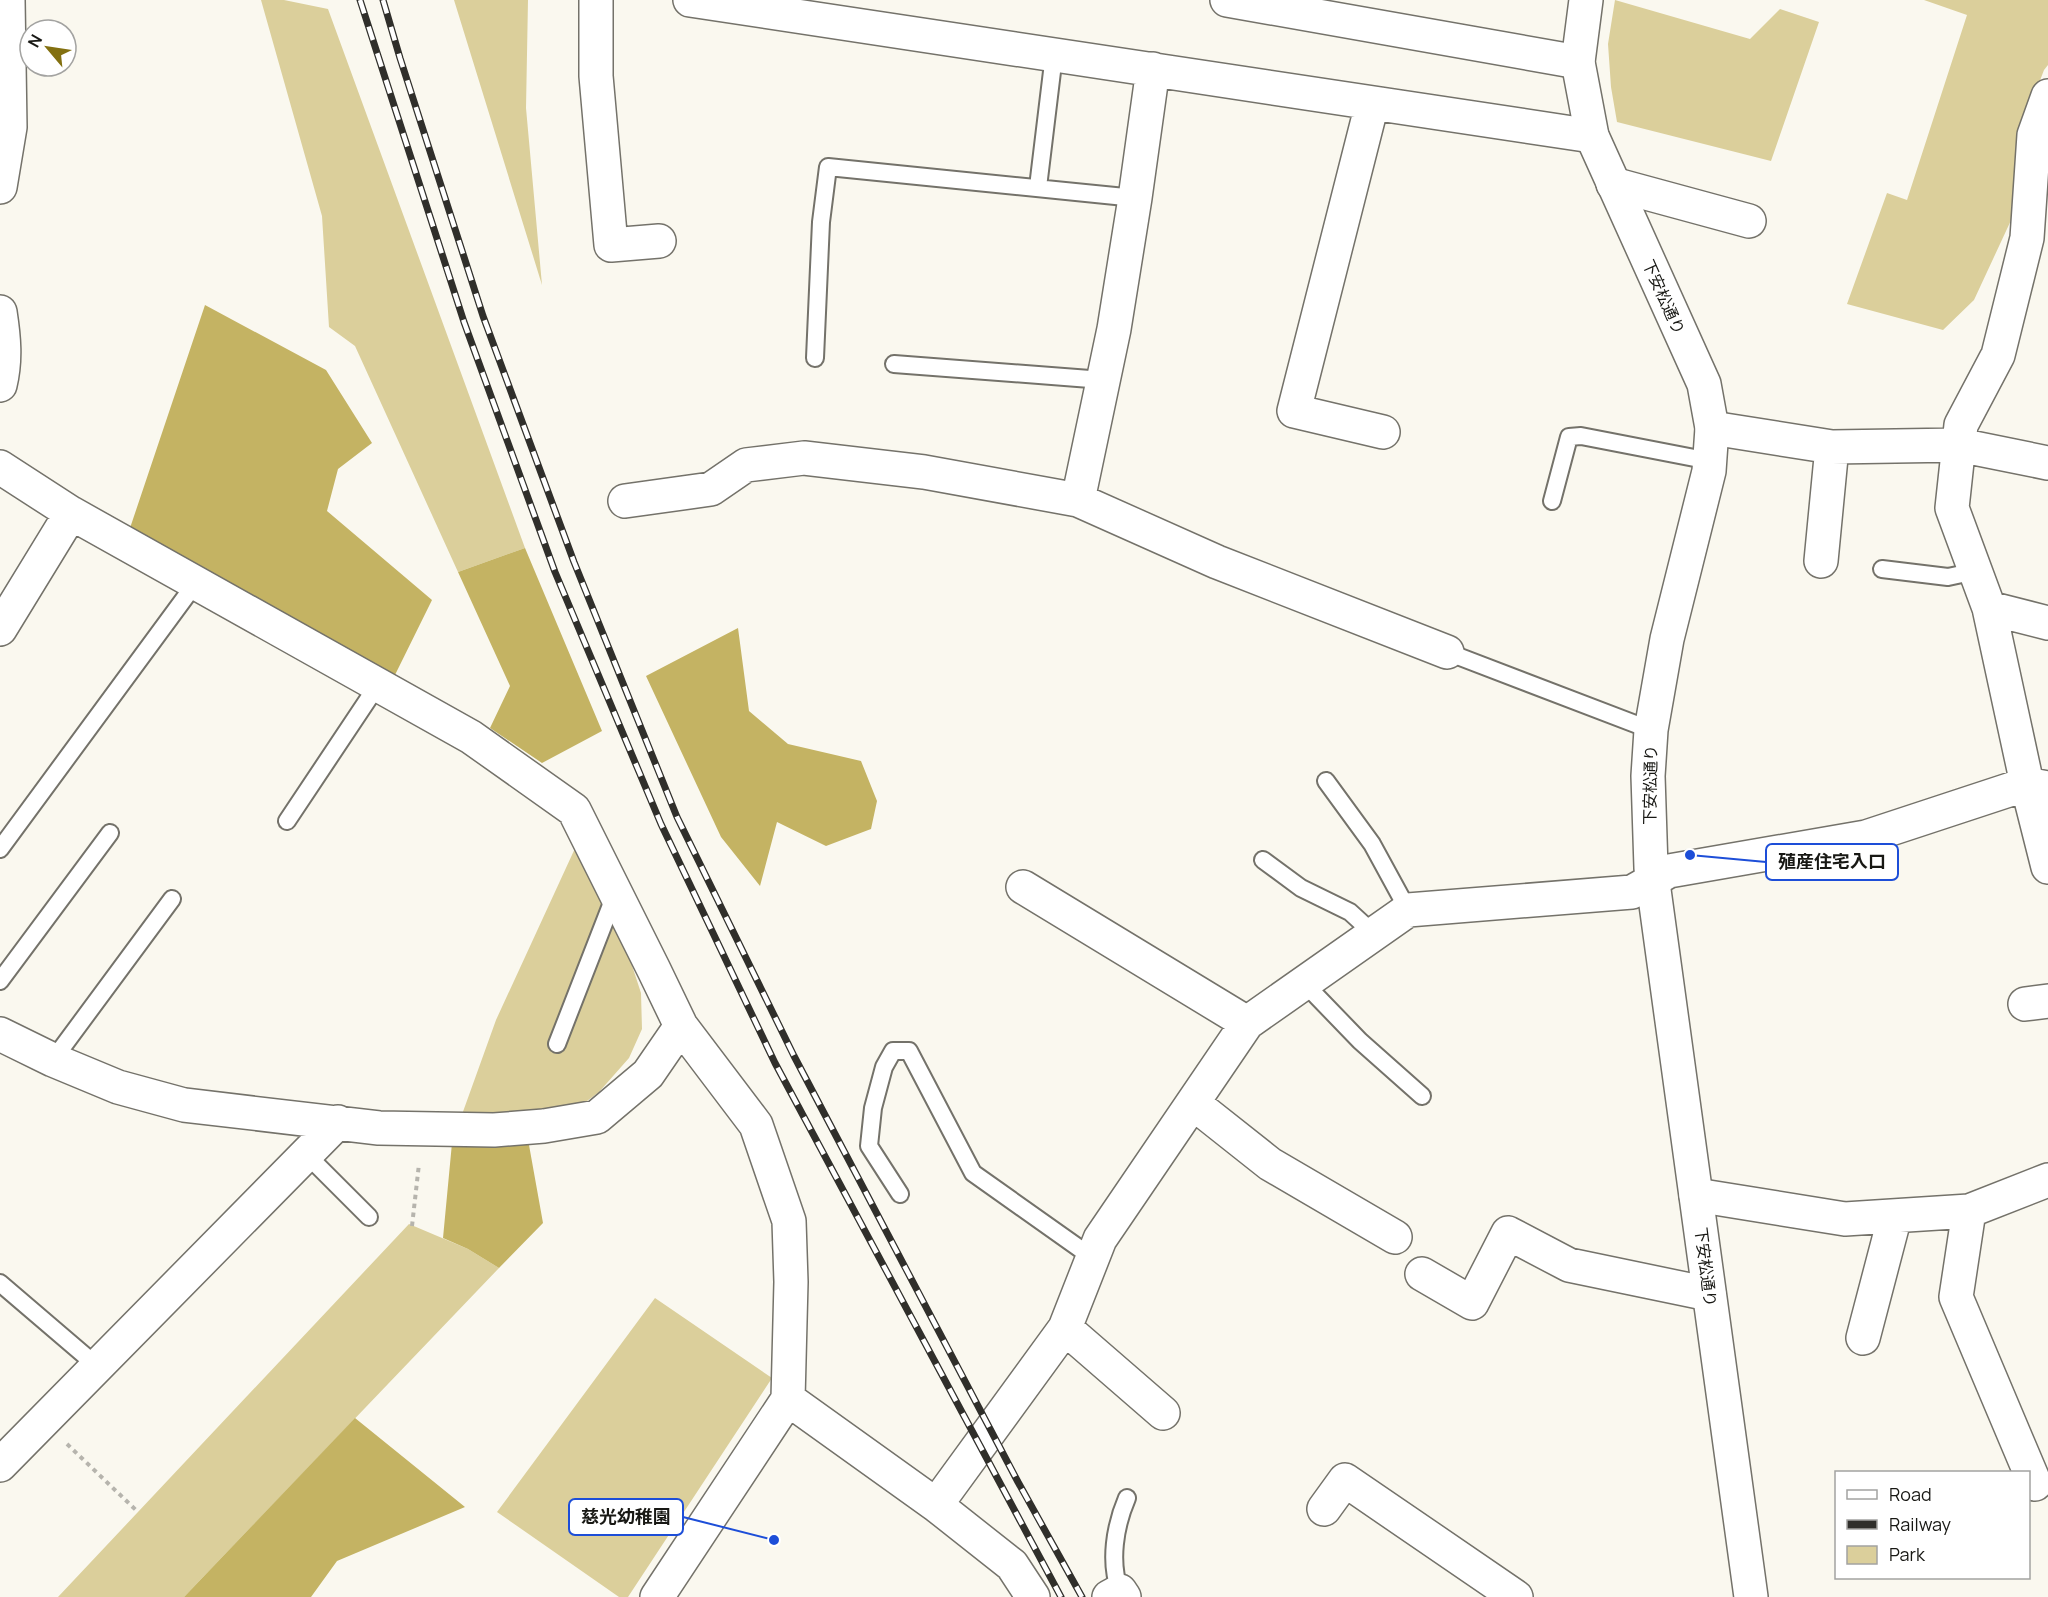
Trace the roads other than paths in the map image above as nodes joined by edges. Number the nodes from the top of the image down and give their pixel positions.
1 (8, 0) edge
2 (596, 0) edge
3 (690, 0) edge
4 (1586, 0) edge
5 (1240, 1) edge
6 (1341, 10) edge
7 (1054, 55) junction
8 (1578, 62) junction
9 (1153, 69) junction
10 (2048, 96) edge
11 (1372, 104) junction
12 (1592, 136) junction
13 (1613, 184) junction
14 (0, 187) edge
15 (1038, 187) junction
16 (1135, 198) junction
17 (1749, 221) dead end
18 (659, 241) dead end
19 (2038, 241) edge
20 (0, 312) edge
21 (815, 358) dead end
22 (894, 364) dead end
23 (1103, 381) junction
24 (0, 386) edge
25 (1712, 428) junction
26 (1383, 432) dead end
27 (1959, 445) junction
28 (1832, 447) junction
29 (1710, 462) junction
30 (2048, 463) edge
31 (0, 467) edge
32 (1078, 500) junction
33 (625, 501) dead end
34 (1552, 501) dead end
35 (71, 513) junction
36 (1821, 561) dead end
37 (1882, 569) dead end
38 (1976, 571) junction
39 (195, 584) junction
40 (1989, 608) junction
41 (2048, 622) edge
42 (0, 629) edge
43 (1447, 652) joint
44 (377, 686) junction
45 (1651, 730) junction
46 (1326, 781) dead end
47 (2038, 786) edge
48 (287, 821) dead end
49 (110, 833) dead end
50 (0, 849) edge
51 (1263, 860) dead end
52 (2048, 867) edge
53 (1652, 880) junction
54 (1023, 887) dead end
55 (616, 894) junction
56 (172, 899) dead end
57 (1408, 910) junction
58 (1374, 934) junction
59 (0, 981) edge
60 (1304, 983) junction
61 (1247, 1023) junction
62 (681, 1026) junction
63 (0, 1034) edge
64 (557, 1044) dead end
65 (53, 1060) junction
66 (1422, 1096) dead end
67 (1193, 1102) junction
68 (338, 1122) junction
69 (306, 1154) junction
70 (2048, 1180) edge
71 (900, 1194) dead end
72 (1696, 1195) junction
73 (1969, 1211) junction
74 (1895, 1216) junction
75 (369, 1217) dead end
76 (1395, 1236) dead end
77 (1093, 1258) junction
78 (1422, 1274) dead end
79 (0, 1283) edge
80 (1709, 1294) junction
81 (1065, 1328) junction
82 (1863, 1338) dead end
83 (97, 1366) junction
84 (788, 1399) junction
85 (1163, 1413) dead end
86 (5, 1452) edge
87 (2030, 1471) edge
88 (2030, 1472) edge
89 (2035, 1484) dead end
90 (1126, 1498) dead end
91 (936, 1505) junction
92 (1324, 1509) dead end
93 (1118, 1595) edge
94 (657, 1597) edge
95 (1033, 1597) edge
96 (1516, 1597) edge
97 (1751, 1597) edge

1 - 14 street
2 - 18 street
3 - 7 street
4 - 8 street, 下安松通り
5 - 6 street
6 - 8 street
7 - 9 street
7 - 15 lane
8 - 12 street, 下安松通り
9 - 11 street
9 - 16 street
10 - 19 street
11 - 12 street
11 - 26 street
12 - 13 street, 下安松通り
13 - 17 street
13 - 25 street, 下安松通り
15 - 16 lane
15 - 21 lane
16 - 23 street
19 - 27 street
20 - 24 street
22 - 23 lane
23 - 32 street
25 - 28 street
25 - 29 street, 下安松通り
27 - 28 street
27 - 30 street
27 - 38 street
28 - 36 street
29 - 34 lane
29 - 45 street, 下安松通り
31 - 35 street
32 - 33 street
32 - 43 street
35 - 39 street
35 - 42 street
37 - 38 lane
38 - 40 street
39 - 44 street
39 - 50 lane
40 - 41 street
40 - 47 street
43 - 45 lane
44 - 48 lane
44 - 55 street
45 - 53 street, 下安松通り
46 - 57 lane
47 - 52 street
47 - 53 street
49 - 59 lane
51 - 58 lane
53 - 57 street
53 - 72 street, 下安松通り
54 - 61 street
55 - 62 street
55 - 64 lane
56 - 65 lane
57 - 58 street
58 - 60 street
60 - 61 street
60 - 66 lane
61 - 67 street
62 - 68 street
62 - 84 street
63 - 65 street
65 - 68 street
67 - 76 street
67 - 77 street
68 - 69 street
69 - 75 lane
69 - 83 street
70 - 73 street
71 - 77 lane
72 - 74 street
72 - 80 street, 下安松通り
73 - 74 street
73 - 87 street
74 - 82 street
77 - 81 street
78 - 80 street
79 - 83 lane
80 - 97 street, 下安松通り
81 - 85 street
81 - 91 street
83 - 86 street
84 - 91 street
84 - 94 street
88 - 89 street
90 - 93 lane
91 - 95 street
92 - 96 street

